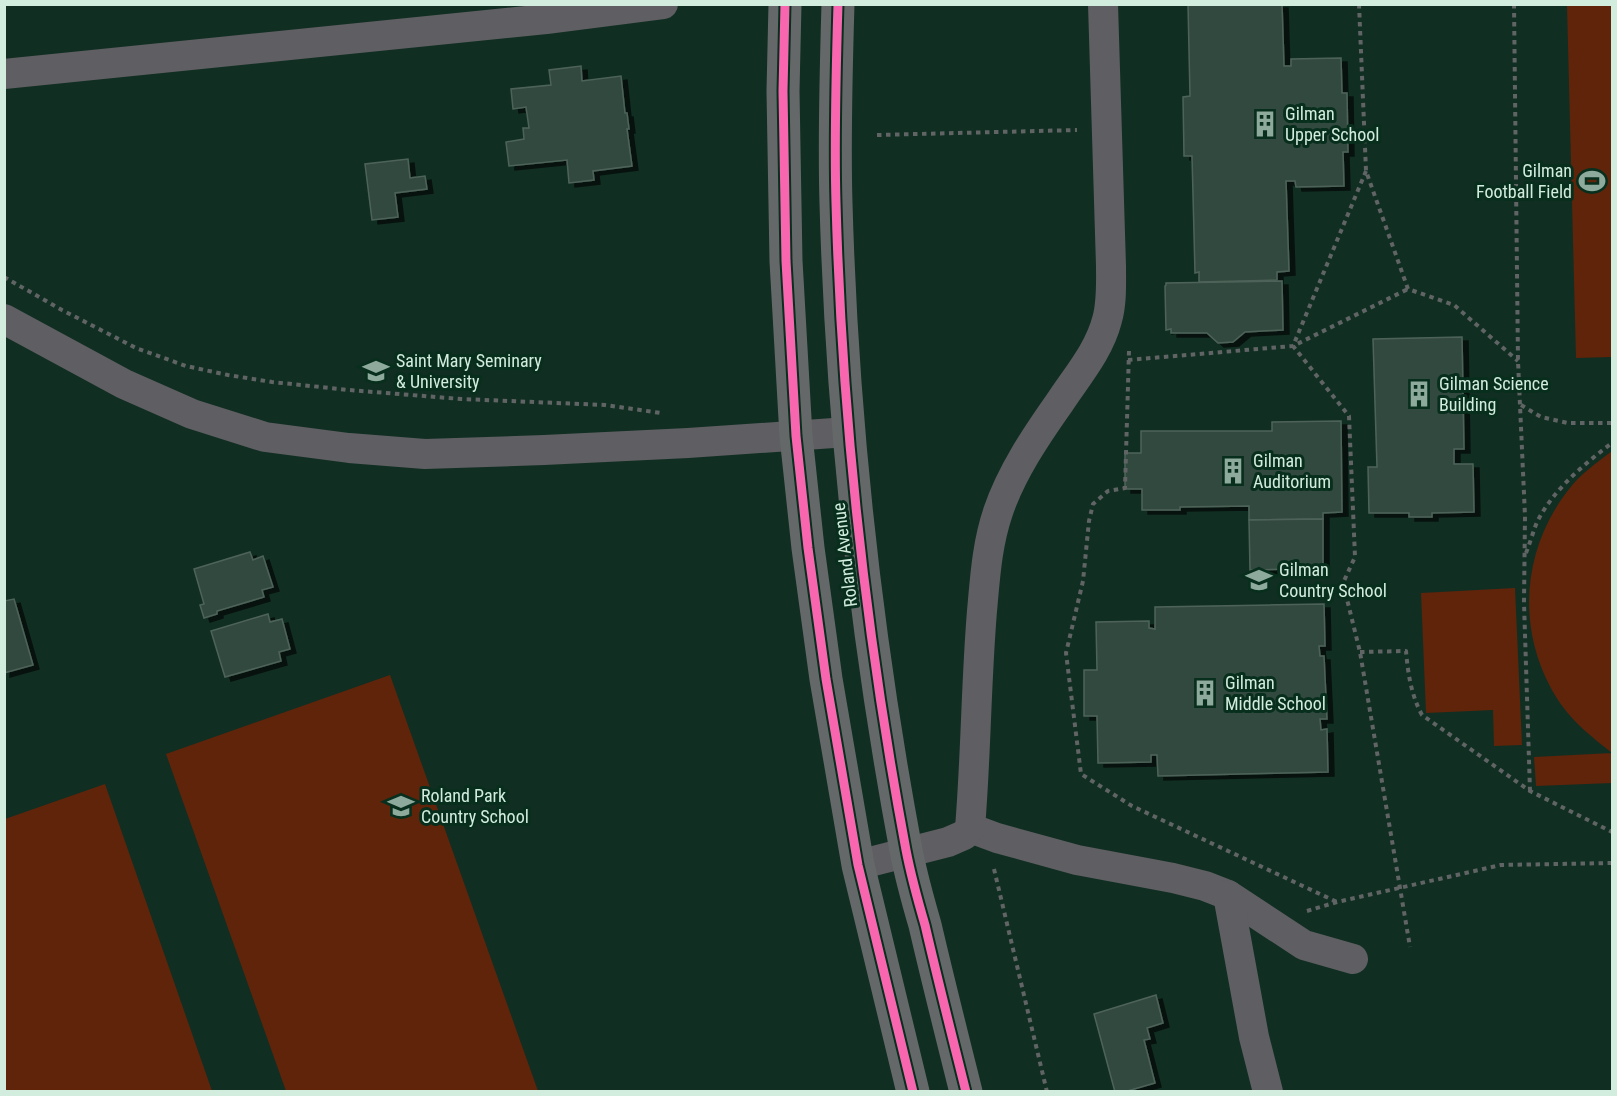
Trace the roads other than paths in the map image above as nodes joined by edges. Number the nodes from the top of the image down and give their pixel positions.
1 (663, 4) edge
2 (785, 4) edge
3 (837, 4) edge
4 (1103, 4) edge
5 (4, 74) edge
6 (4, 319) edge
7 (848, 432) junction
8 (796, 436) junction
9 (983, 833) junction
10 (907, 853) junction
11 (858, 865) junction
12 (1228, 895) junction
13 (1353, 959) dead end
14 (913, 1092) edge
15 (966, 1092) edge
16 (1268, 1092) edge

1 - 5 lane
2 - 8 main road, Roland Avenue
3 - 7 main road, Roland Avenue
4 - 9 lane
6 - 8 lane
7 - 8 lane
7 - 10 main road, Roland Avenue
8 - 11 main road, Roland Avenue
9 - 10 lane
9 - 12 lane
10 - 11 lane
10 - 15 main road, Roland Avenue
11 - 14 main road, Roland Avenue
12 - 13 lane
12 - 16 lane

